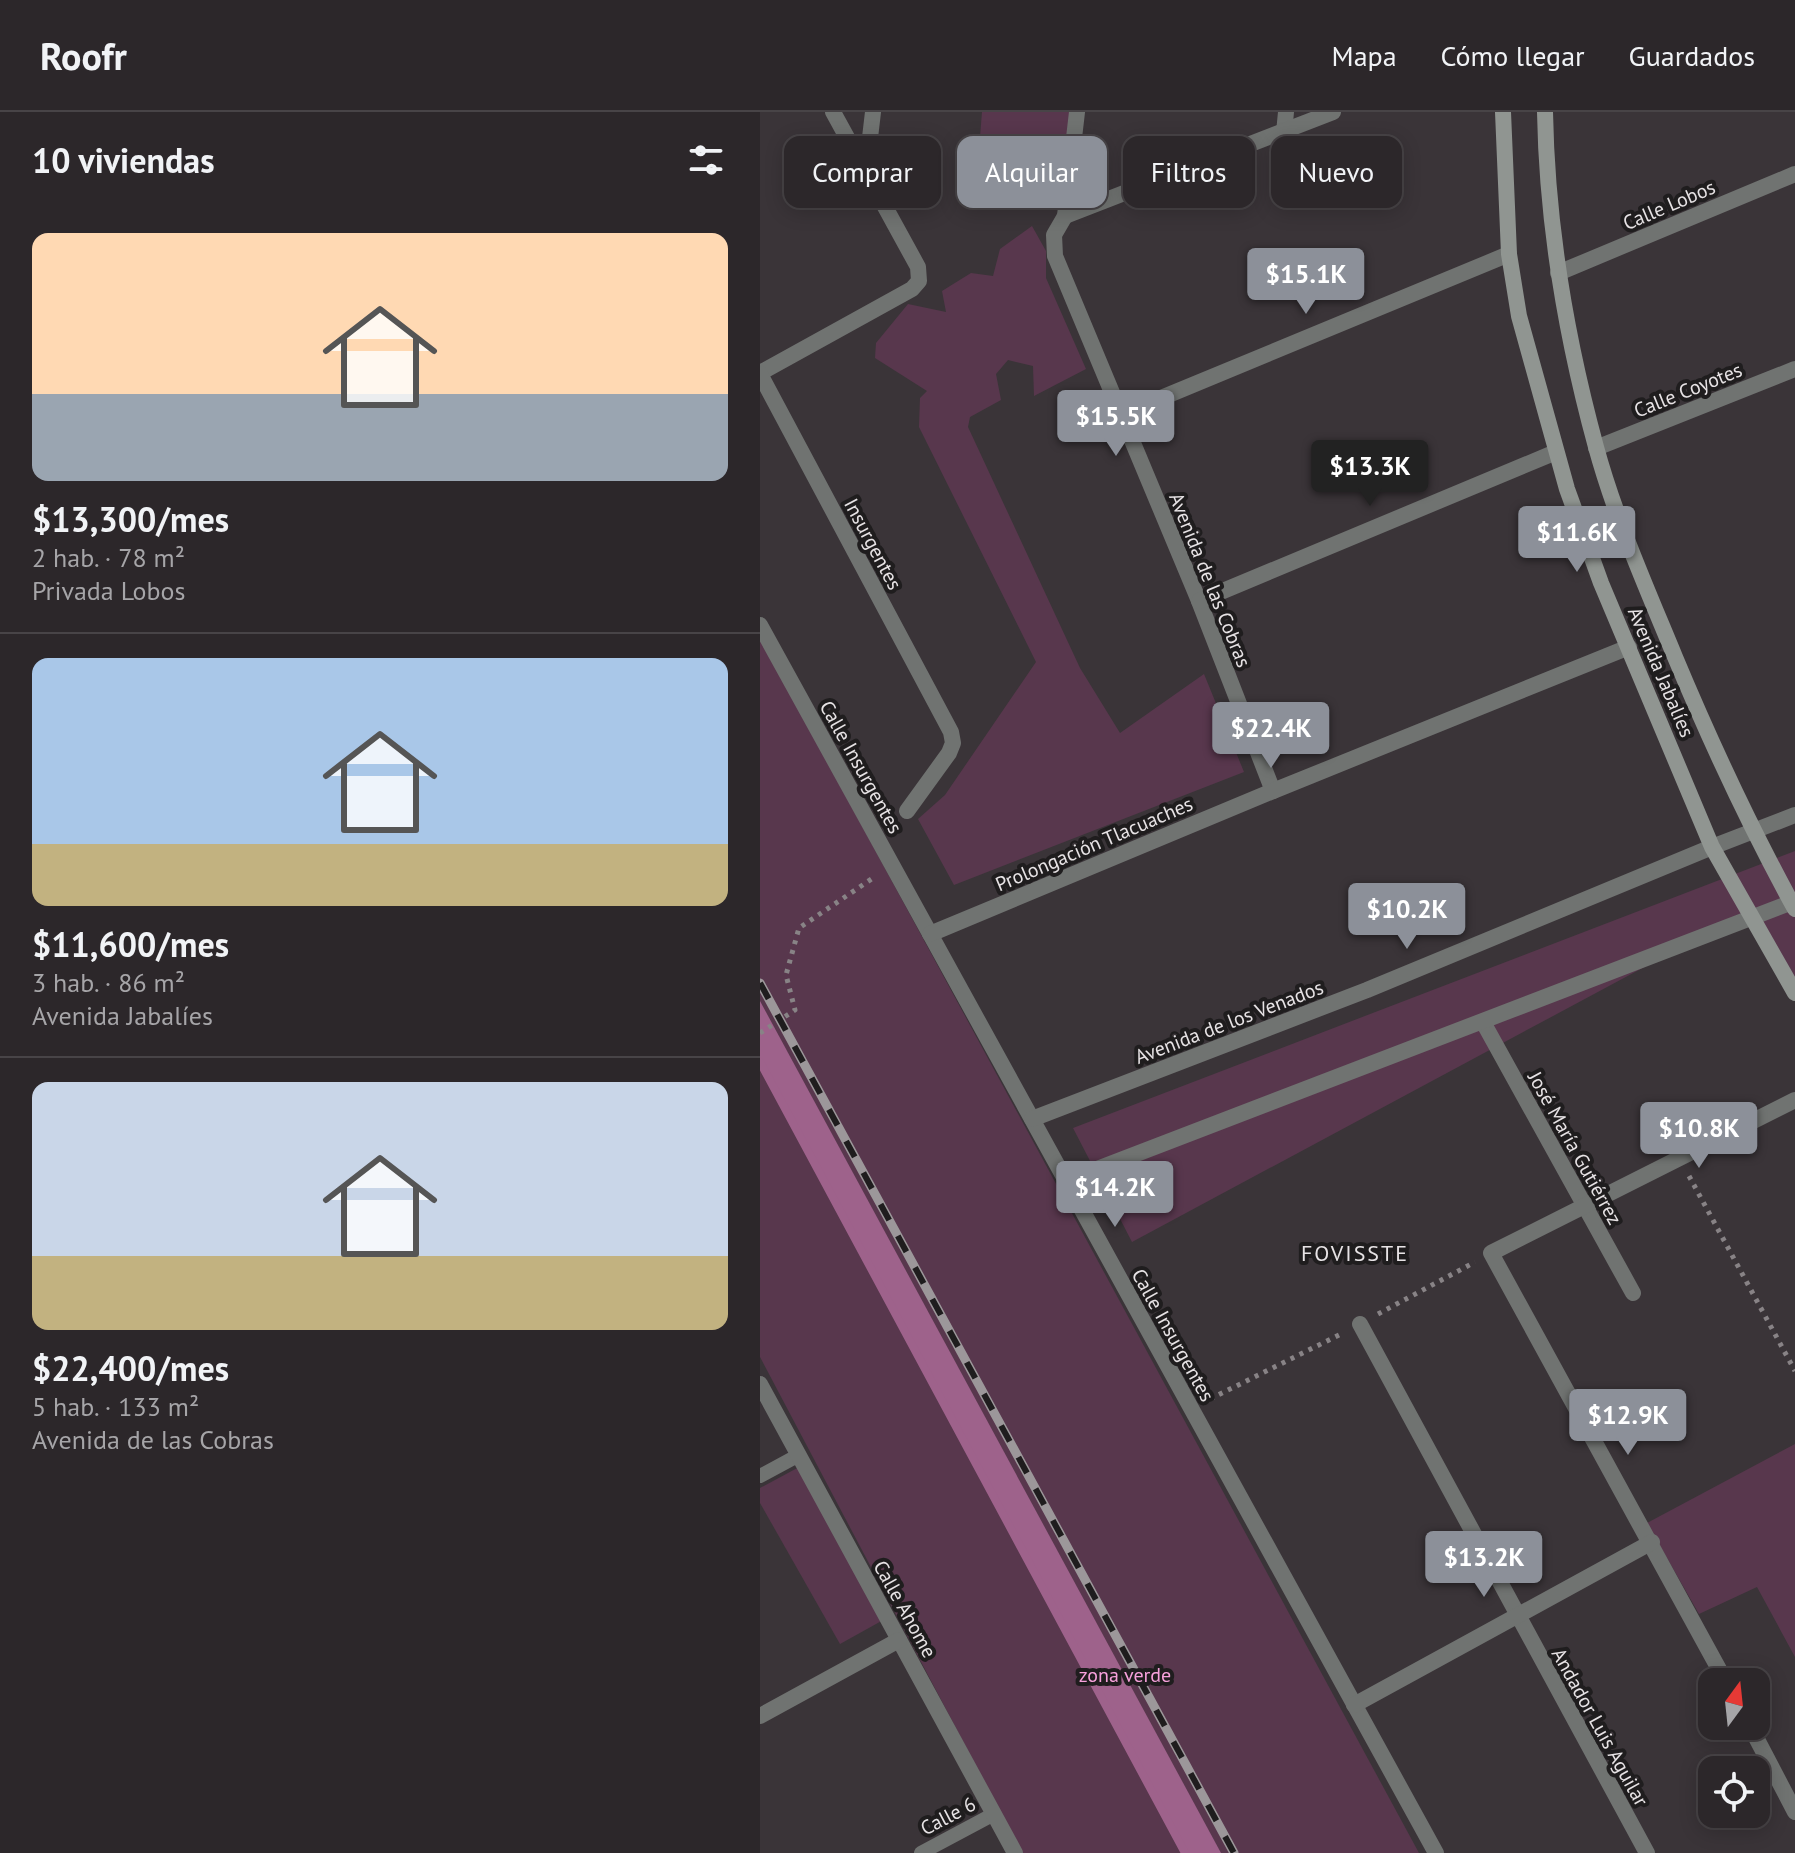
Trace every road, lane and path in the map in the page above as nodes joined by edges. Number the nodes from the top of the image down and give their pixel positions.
1 (833, 112) edge
2 (873, 112) edge
3 (1077, 112) edge
4 (1286, 112) edge
5 (1333, 112) edge
6 (1503, 112) edge
7 (1545, 112) edge
8 (1284, 133) junction
9 (846, 136) edge
10 (870, 136) edge
11 (1795, 174) edge
12 (886, 208) edge
13 (1065, 216) junction
14 (1509, 254) junction
15 (1558, 273) junction
16 (1795, 369) edge
17 (760, 374) edge
18 (1120, 415) junction
19 (1596, 448) junction
20 (1556, 452) junction
21 (1199, 601) junction
22 (760, 625) edge
23 (1629, 647) junction
24 (1273, 791) junction
25 (907, 811) dead end
26 (1795, 815) edge
27 (1755, 832) junction
28 (1712, 847) junction
29 (892, 865) junction
30 (1794, 904) edge
31 (1753, 919) junction
32 (930, 934) junction
33 (1795, 993) edge
34 (1483, 1022) junction
35 (760, 1033) edge
36 (1795, 1100) edge
37 (1032, 1119) junction
38 (1679, 1158) junction
39 (1066, 1181) junction
40 (1585, 1205) junction
41 (1491, 1253) junction
42 (1633, 1293) dead end
43 (1360, 1324) junction
44 (1795, 1371) edge
45 (760, 1384) edge
46 (1191, 1409) junction
47 (799, 1455) junction
48 (760, 1476) edge
49 (1652, 1542) junction
50 (1516, 1616) junction
51 (899, 1640) junction
52 (1719, 1668) edge
53 (1354, 1705) junction
54 (760, 1716) edge
55 (1757, 1740) edge
56 (1795, 1812) edge
57 (994, 1814) junction
58 (921, 1853) edge
59 (1015, 1853) edge
60 (1436, 1853) edge
61 (1647, 1853) edge

1 - 9 street
2 - 10 street
3 - 13 street, Avenida de las Cobras
4 - 8 street
5 - 8 street
6 - 14 street, Avenida Jabalíes
7 - 15 street, Avenida Jabalíes
8 - 13 street
11 - 15 street, Calle Lobos
12 - 17 street, Insurgentes
13 - 18 street, Avenida de las Cobras
14 - 18 street
14 - 20 street, Avenida Jabalíes
15 - 19 street, Avenida Jabalíes
16 - 19 street, Calle Coyotes
17 - 25 street, Insurgentes
18 - 21 street, Avenida de las Cobras
19 - 27 street, Avenida Jabalíes
20 - 21 street
20 - 23 street, Avenida Jabalíes
21 - 24 street, Avenida de las Cobras
22 - 29 street, Calle Insurgentes
23 - 24 street, Prolongación Tlacuaches
23 - 28 street, Avenida Jabalíes
24 - 32 street, Prolongación Tlacuaches
26 - 27 street, Avenida de los Venados
27 - 28 street, Avenida de los Venados
27 - 30 street, Avenida Jabalíes
28 - 31 street, Avenida Jabalíes
28 - 37 street, Avenida de los Venados
29 - 32 street, Calle Insurgentes
29 - 35 path
30 - 31 street
31 - 33 street, Avenida Jabalíes
31 - 34 street
32 - 37 street, Calle Insurgentes
34 - 39 street
34 - 40 street, José María Gutiérrez
36 - 38 street
37 - 39 street, Calle Insurgentes
38 - 40 street
38 - 44 path
39 - 46 street, Calle Insurgentes
40 - 41 street
40 - 42 street, José María Gutiérrez
41 - 43 path
41 - 49 street
43 - 46 path
43 - 50 street, Andador Luis Aguilar
45 - 47 street, Calle Ahome
46 - 53 street, Calle Insurgentes
47 - 48 lane
47 - 51 street, Calle Ahome
49 - 50 street
49 - 52 street
50 - 53 street
50 - 61 street, Andador Luis Aguilar
51 - 54 street
51 - 57 street, Calle Ahome
53 - 60 street, Calle Insurgentes
55 - 56 street
57 - 58 lane, Calle 6
57 - 59 street, Calle Ahome

